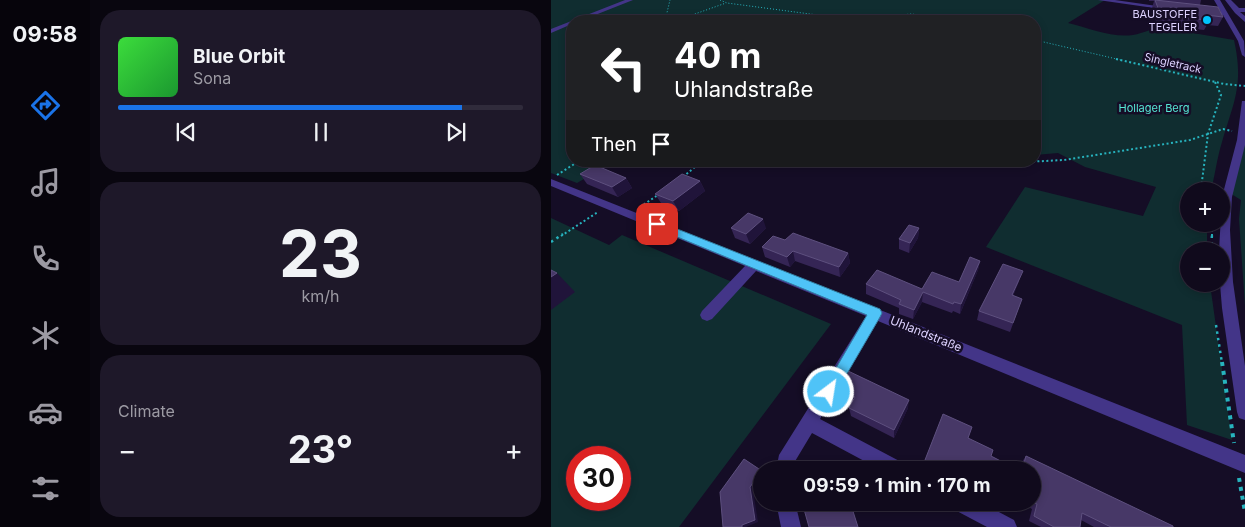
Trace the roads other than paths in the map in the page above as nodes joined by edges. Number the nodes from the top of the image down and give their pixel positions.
1 (630, 0) edge
2 (1101, 0) edge
3 (1217, 0) edge
4 (1228, 0) edge
5 (1175, 9) edge
6 (1237, 10) junction
7 (1245, 10) edge
8 (1200, 11) edge
9 (1226, 14) junction
10 (592, 15) edge
11 (1245, 20) edge
12 (566, 25) edge
13 (551, 30) edge
14 (1242, 39) edge
15 (1245, 55) edge
16 (1245, 103) edge
17 (551, 180) edge
18 (755, 264) junction
19 (875, 313) junction
20 (707, 315) dead end
21 (1245, 412) edge
22 (810, 423) junction
23 (786, 461) edge
24 (882, 461) edge
25 (1245, 464) edge
26 (787, 511) edge
27 (977, 511) edge
28 (791, 527) edge
29 (1007, 527) edge

1 - 10 street
2 - 5 street
3 - 9 street
4 - 6 street
6 - 7 street
6 - 11 street
8 - 9 street
9 - 14 street
12 - 13 street
14 - 15 street
16 - 21 street
17 - 18 street, Uhlandstraße
18 - 19 street, Uhlandstraße
18 - 20 street
19 - 22 street
19 - 25 street, Uhlandstraße
22 - 23 street
22 - 24 street
26 - 28 street
27 - 29 street

